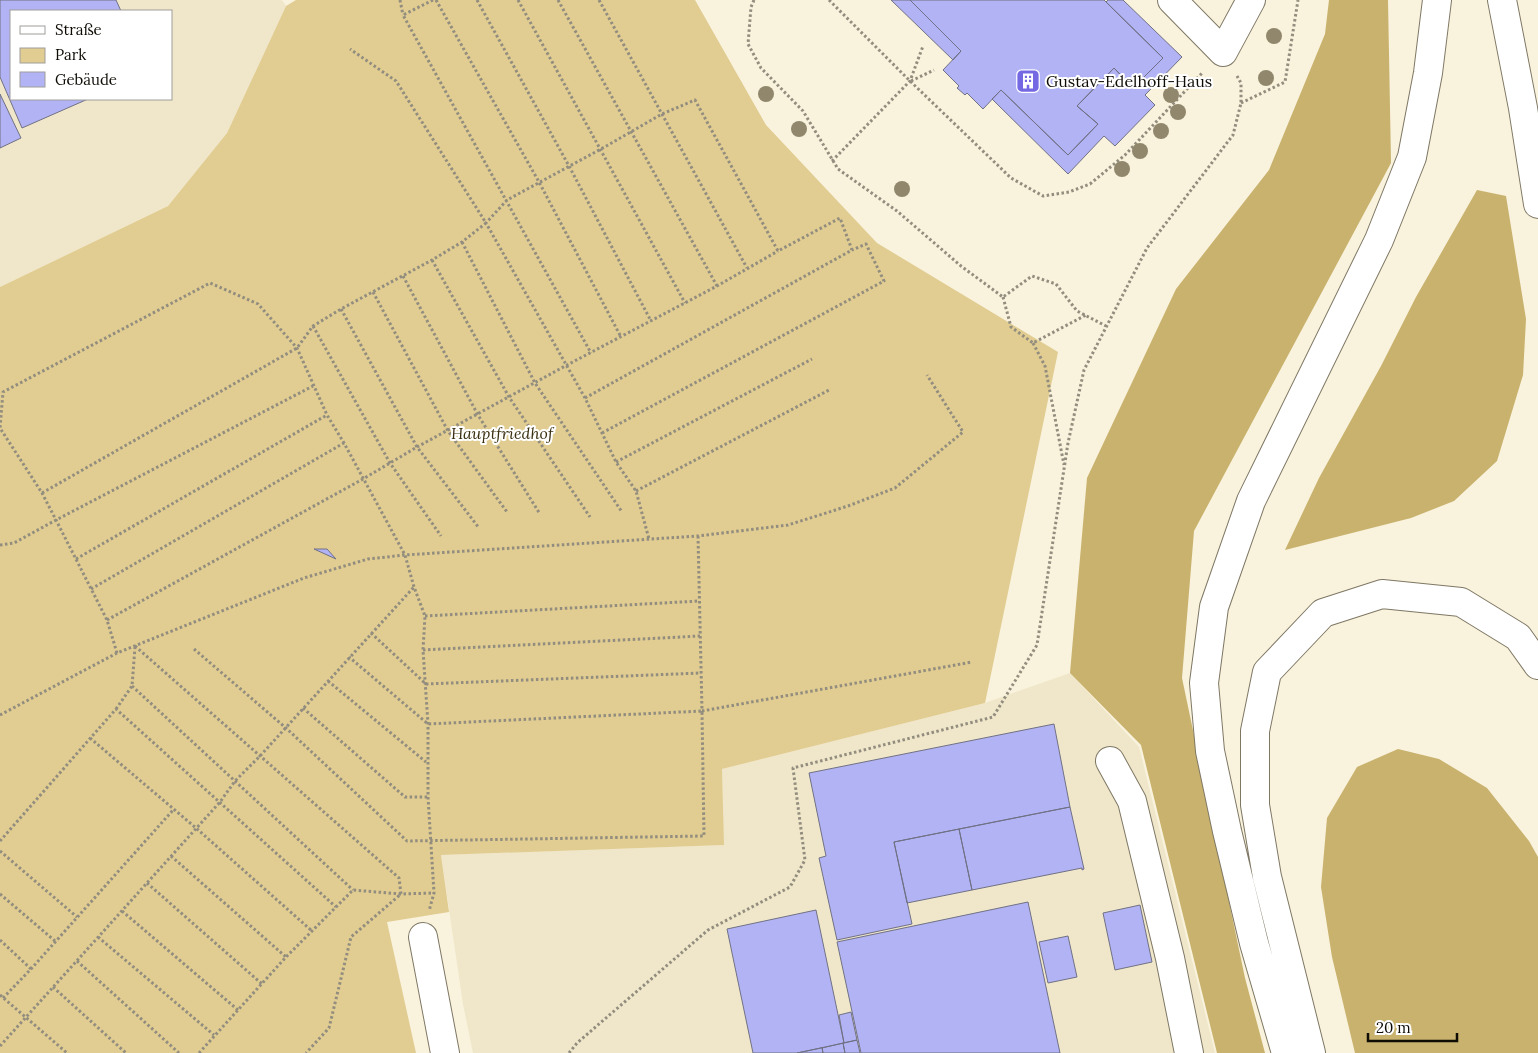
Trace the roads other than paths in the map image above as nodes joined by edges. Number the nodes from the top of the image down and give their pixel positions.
1 (1172, 0) edge
2 (1251, 0) edge
3 (1437, 0) edge
4 (1502, 0) edge
5 (1538, 204) edge
6 (1538, 665) edge
7 (1110, 761) dead end
8 (423, 937) dead end
9 (446, 1053) edge
10 (1189, 1053) edge
11 (1286, 1053) edge
12 (1311, 1053) edge

1 - 2 main road
3 - 11 main road
4 - 5 main road
6 - 12 main road
7 - 10 main road
8 - 9 main road

